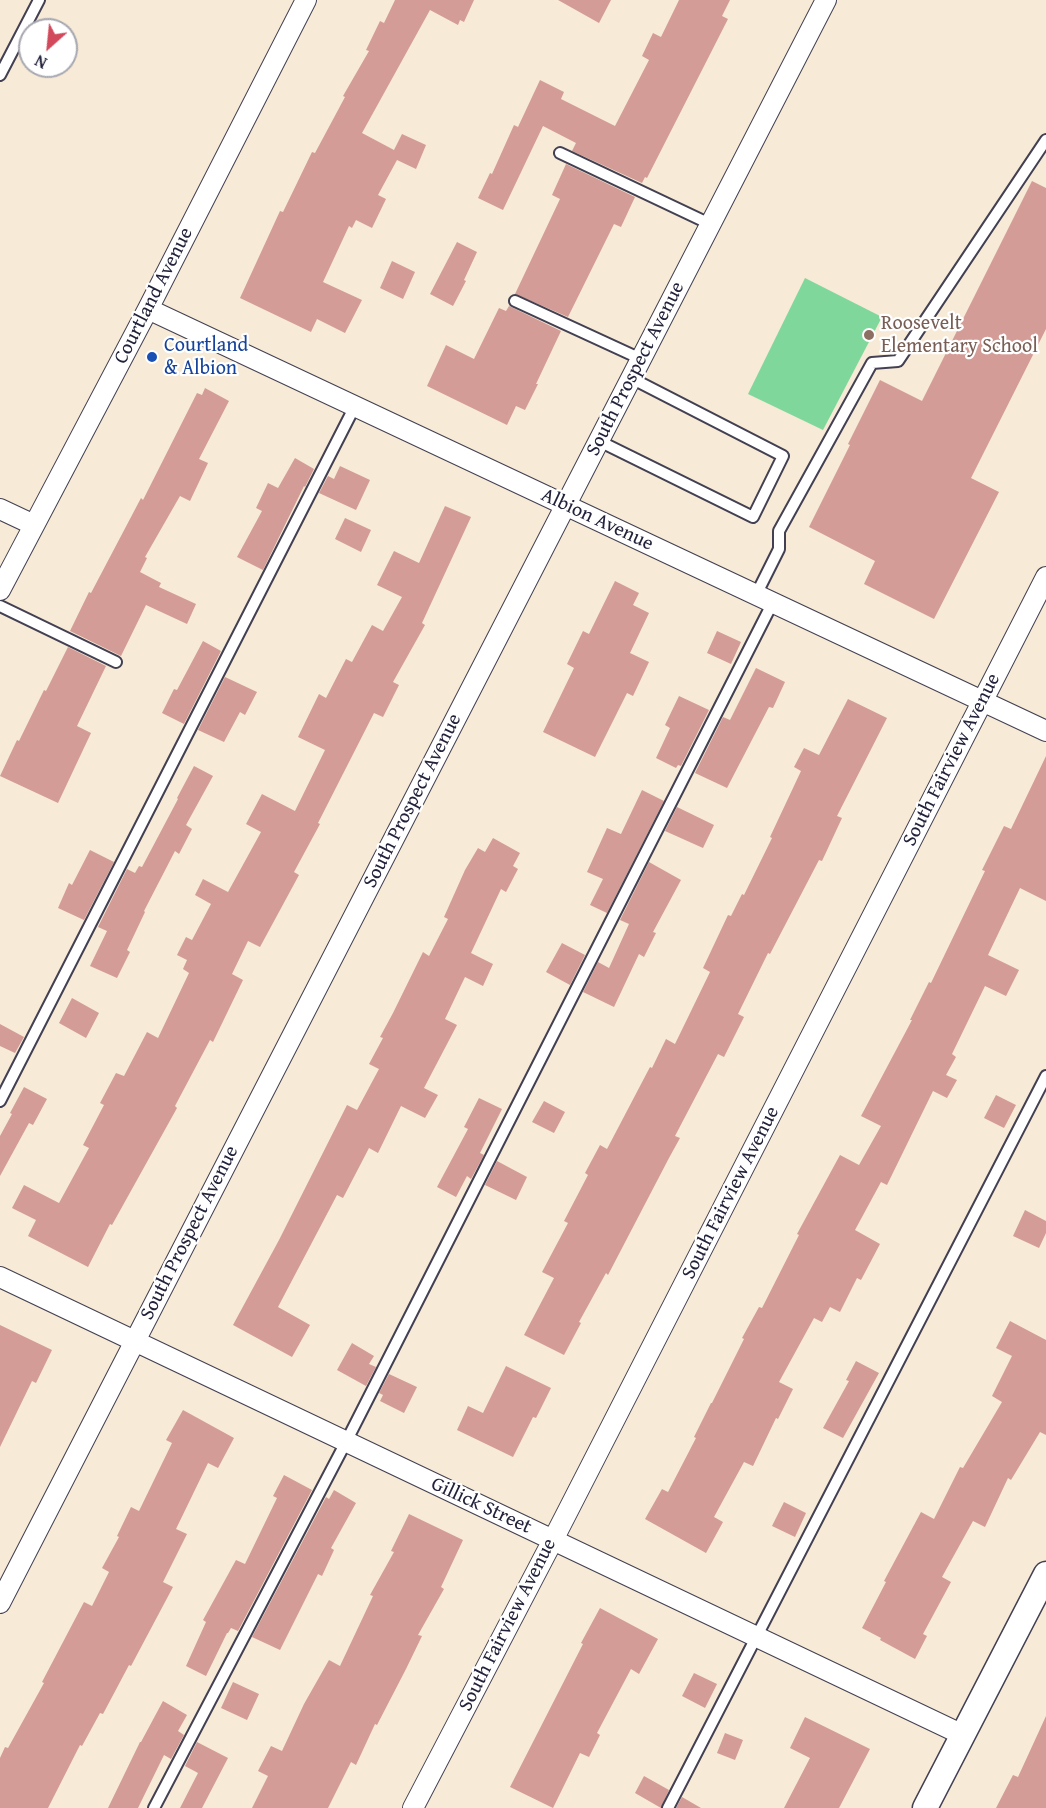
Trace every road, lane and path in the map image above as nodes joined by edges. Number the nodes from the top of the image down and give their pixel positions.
1 (39, 0) edge
2 (306, 0) edge
3 (826, 0) edge
4 (0, 75) edge
5 (1046, 140) edge
6 (560, 153) dead end
7 (710, 224) junction
8 (514, 301) dead end
9 (148, 309) junction
10 (641, 359) junction
11 (631, 378) junction
12 (355, 406) junction
13 (599, 441) junction
14 (565, 506) junction
15 (0, 509) edge
16 (34, 525) junction
17 (1046, 577) edge
18 (0, 590) edge
19 (764, 598) junction
20 (0, 606) edge
21 (116, 662) dead end
22 (983, 700) junction
23 (1046, 730) edge
24 (1046, 1076) edge
25 (0, 1101) edge
26 (0, 1277) edge
27 (135, 1341) junction
28 (346, 1442) junction
29 (553, 1540) junction
30 (1046, 1574) edge
31 (0, 1602) edge
32 (756, 1637) junction
33 (963, 1735) junction
34 (154, 1808) edge
35 (413, 1808) edge
36 (668, 1808) edge
37 (925, 1808) edge

1 - 4 lane
2 - 9 street, Courtland Avenue
3 - 7 street, South Prospect Avenue
5 - 19 lane
6 - 7 lane
7 - 10 street, South Prospect Avenue
8 - 10 lane
9 - 12 street, Albion Avenue
9 - 16 street, Courtland Avenue
10 - 11 street, South Prospect Avenue
11 - 13 street, South Prospect Avenue
11 - 13 lane
12 - 14 street, Albion Avenue
12 - 25 lane
13 - 14 street, South Prospect Avenue
14 - 19 street, Albion Avenue
14 - 27 street, South Prospect Avenue
15 - 16 street
16 - 18 street, Courtland Avenue
17 - 22 street, South Fairview Avenue
19 - 22 street, Albion Avenue
19 - 28 lane
20 - 21 lane
22 - 23 street, Albion Avenue
22 - 29 street, South Fairview Avenue
24 - 32 lane
26 - 27 street, Gillick Street
27 - 28 street, Gillick Street
27 - 31 street, South Prospect Avenue
28 - 29 street, Gillick Street
28 - 34 lane
29 - 32 street, Gillick Street
29 - 35 street, South Fairview Avenue
30 - 33 street
32 - 33 street, Gillick Street
32 - 36 lane
33 - 37 street

